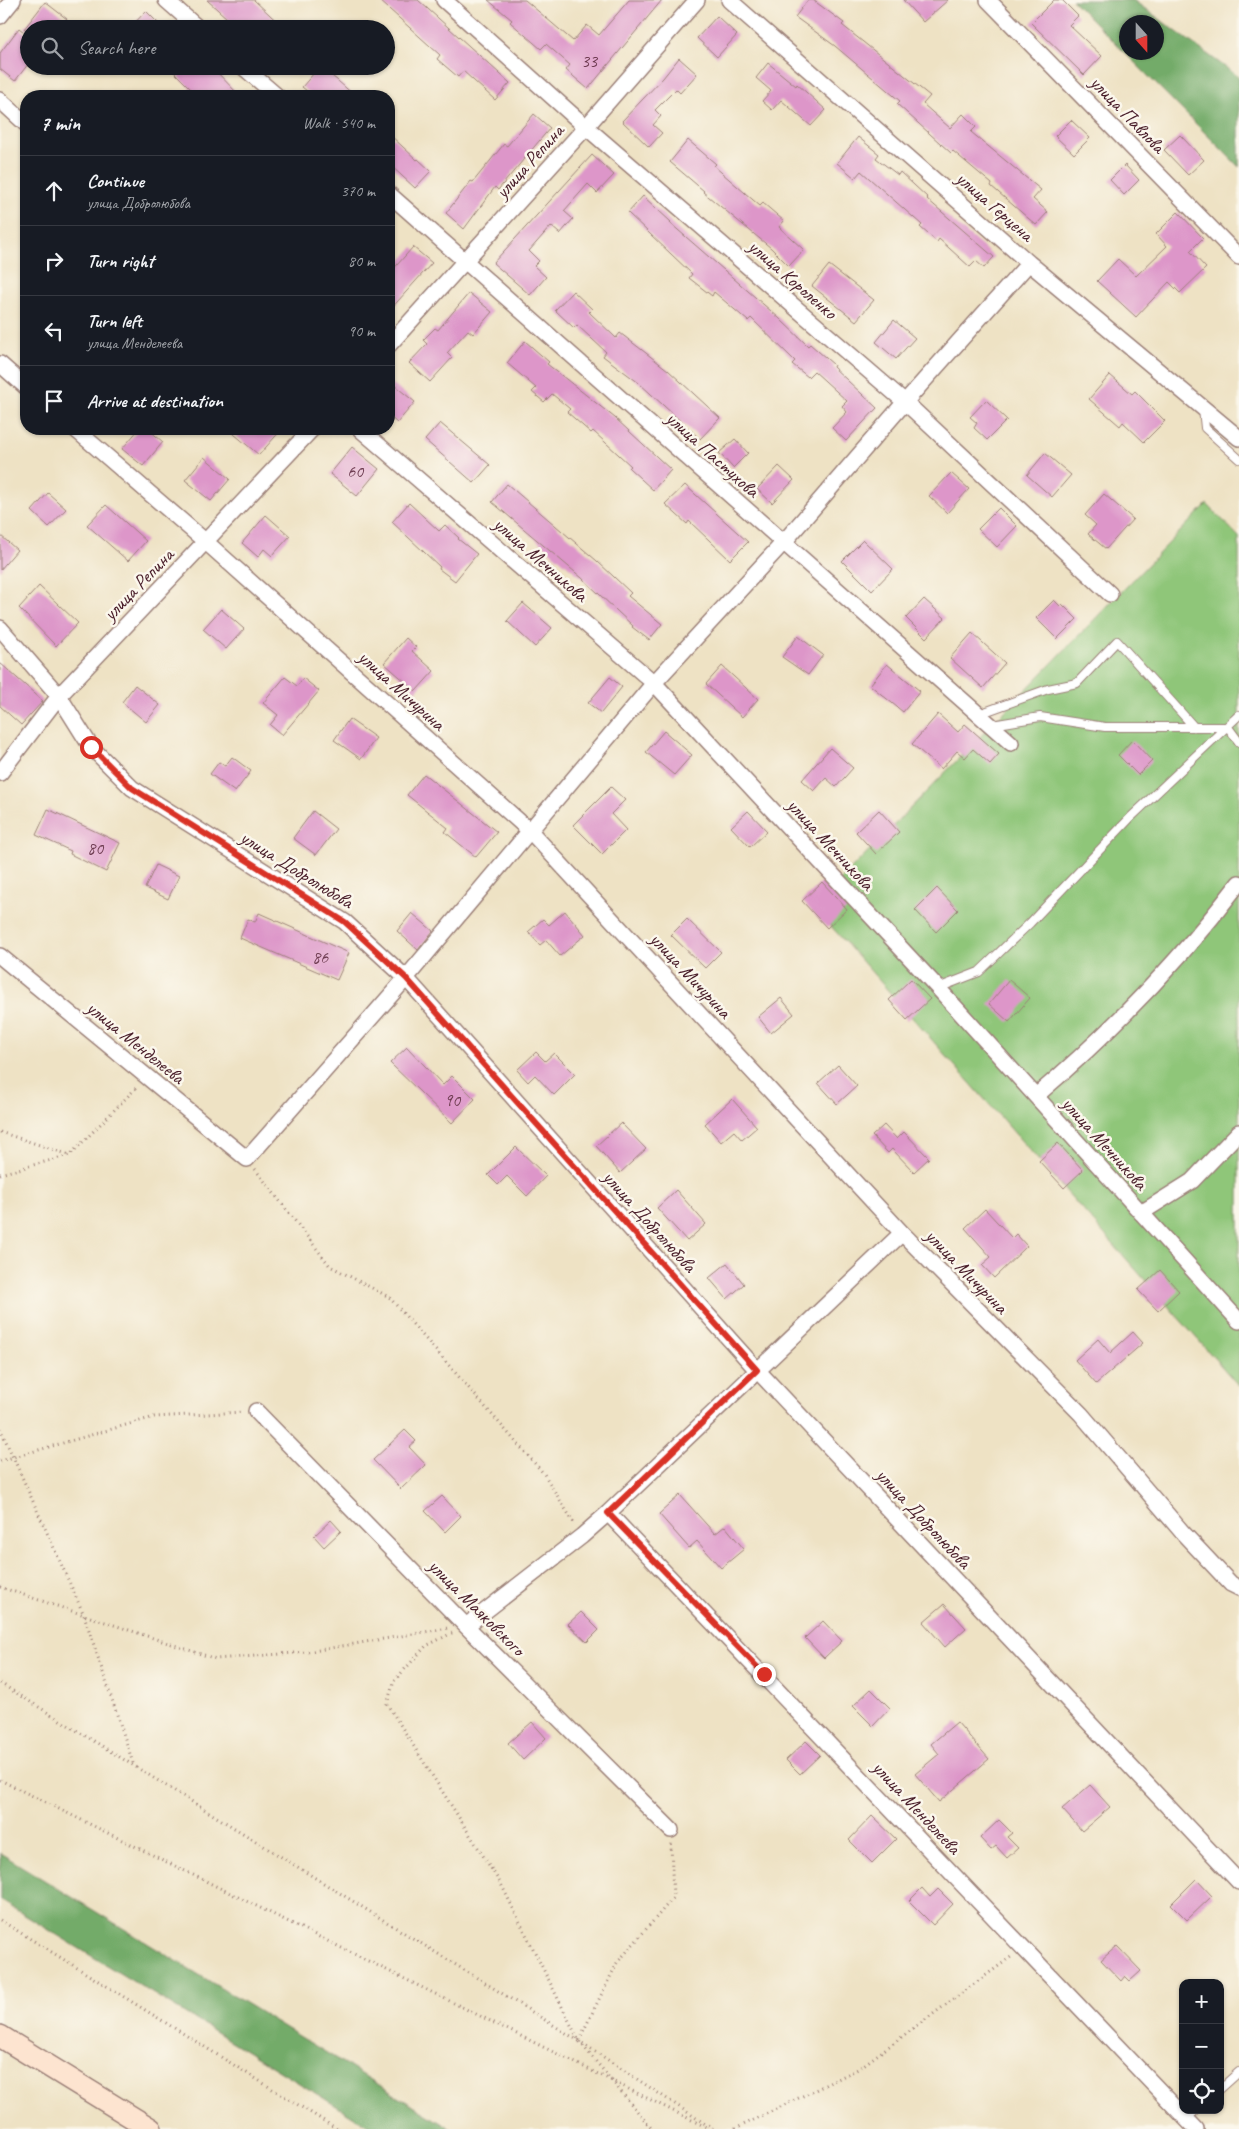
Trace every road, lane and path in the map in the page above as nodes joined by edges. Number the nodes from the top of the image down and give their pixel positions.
1 (13, 0) edge
2 (166, 0) edge
3 (444, 0) edge
4 (697, 0) edge
5 (729, 0) edge
6 (988, 0) edge
7 (0, 16) edge
8 (189, 20) edge
9 (252, 75) edge
10 (270, 90) edge
11 (0, 100) edge
12 (20, 118) edge
13 (586, 127) junction
14 (395, 199) edge
15 (1239, 257) edge
16 (466, 261) junction
17 (1029, 263) junction
18 (395, 338) edge
19 (0, 364) edge
20 (20, 382) edge
21 (905, 402) junction
22 (1203, 408) junction
23 (82, 435) edge
24 (306, 435) edge
25 (367, 435) edge
26 (1239, 438) edge
27 (1239, 459) edge
28 (206, 542) junction
29 (783, 543) junction
30 (1110, 594) dead end
31 (0, 628) edge
32 (654, 683) junction
33 (59, 696) junction
34 (979, 714) junction
35 (1239, 715) edge
36 (992, 725) junction
37 (1194, 727) junction
38 (1228, 727) junction
39 (1239, 742) edge
40 (1011, 743) dead end
41 (0, 773) edge
42 (530, 831) junction
43 (1239, 883) edge
44 (0, 956) edge
45 (406, 978) junction
46 (938, 988) junction
47 (147, 1077) junction
48 (1036, 1096) junction
49 (0, 1132) edge
50 (1239, 1132) edge
51 (70, 1155) junction
52 (247, 1159) junction
53 (0, 1174) edge
54 (1141, 1213) junction
55 (902, 1233) junction
56 (1239, 1321) edge
57 (757, 1370) junction
58 (256, 1411) joint
59 (0, 1428) edge
60 (12, 1458) junction
61 (0, 1461) edge
62 (608, 1513) junction
63 (582, 1536) junction
64 (0, 1587) edge
65 (1239, 1588) edge
66 (84, 1616) junction
67 (466, 1626) junction
68 (0, 1683) edge
69 (134, 1766) junction
70 (0, 1780) edge
71 (671, 1830) joint
72 (1239, 1882) edge
73 (0, 1920) edge
74 (1022, 1949) junction
75 (0, 2036) edge
76 (579, 2041) junction
77 (1239, 2072) edge
78 (610, 2079) junction
79 (1224, 2085) edge
80 (1193, 2119) edge
81 (151, 2129) edge
82 (337, 2129) edge
83 (652, 2129) edge
84 (712, 2129) edge
85 (735, 2129) edge

1 - 7 street
2 - 8 street
3 - 13 street, улица Короленко
4 - 13 street, улица Репина
5 - 17 street, улица Герцена
6 - 15 street, улица Павлова
9 - 10 street
11 - 12 street
13 - 16 street, улица Репина
13 - 21 street, улица Короленко
14 - 16 street, улица Пастухова
16 - 18 street, улица Репина
16 - 29 street, улица Пастухова
17 - 21 street
17 - 22 street, улица Герцена
19 - 20 street
21 - 29 street
21 - 30 street, улица Короленко
22 - 26 street, улица Герцена
22 - 27 lane
23 - 28 street, улица Мичурина
24 - 28 street, улица Репина
25 - 32 street, улица Мечникова
28 - 33 street, улица Репина
28 - 42 street, улица Мичурина
29 - 32 street
29 - 34 street, улица Пастухова
31 - 33 street, улица Добролюбова
32 - 42 street
32 - 46 street, улица Мечникова
33 - 41 street, улица Репина
33 - 45 street, улица Добролюбова
34 - 36 street, улица Пастухова
34 - 37 lane
35 - 38 lane
36 - 37 lane
36 - 40 street, улица Пастухова
37 - 38 lane
38 - 39 lane
38 - 46 lane
42 - 45 street
42 - 55 street, улица Мичурина
43 - 48 street
44 - 47 street, улица Менделеева
45 - 52 street
45 - 57 street, улица Добролюбова
46 - 48 street, улица Мечникова
47 - 51 path
47 - 52 street, улица Менделеева
48 - 54 street, улица Мечникова
49 - 51 path
50 - 54 street
51 - 53 path
52 - 63 path
54 - 56 street, улица Мечникова
55 - 57 street
55 - 65 street, улица Мичурина
57 - 62 street
57 - 72 street, улица Добролюбова
58 - 60 path
58 - 67 street, улица Маяковского
59 - 60 path
60 - 61 path
60 - 66 path
62 - 63 street
62 - 74 street, улица Менделеева
63 - 67 street
64 - 66 path
66 - 67 path
66 - 69 path
67 - 71 street, улица Маяковского
67 - 76 path
68 - 69 path
69 - 76 path
70 - 78 path
71 - 76 path
73 - 82 path
74 - 80 street, улица Менделеева
74 - 85 path
75 - 81 main road
76 - 78 path
76 - 84 path
77 - 79 lane
78 - 83 path
78 - 84 path

